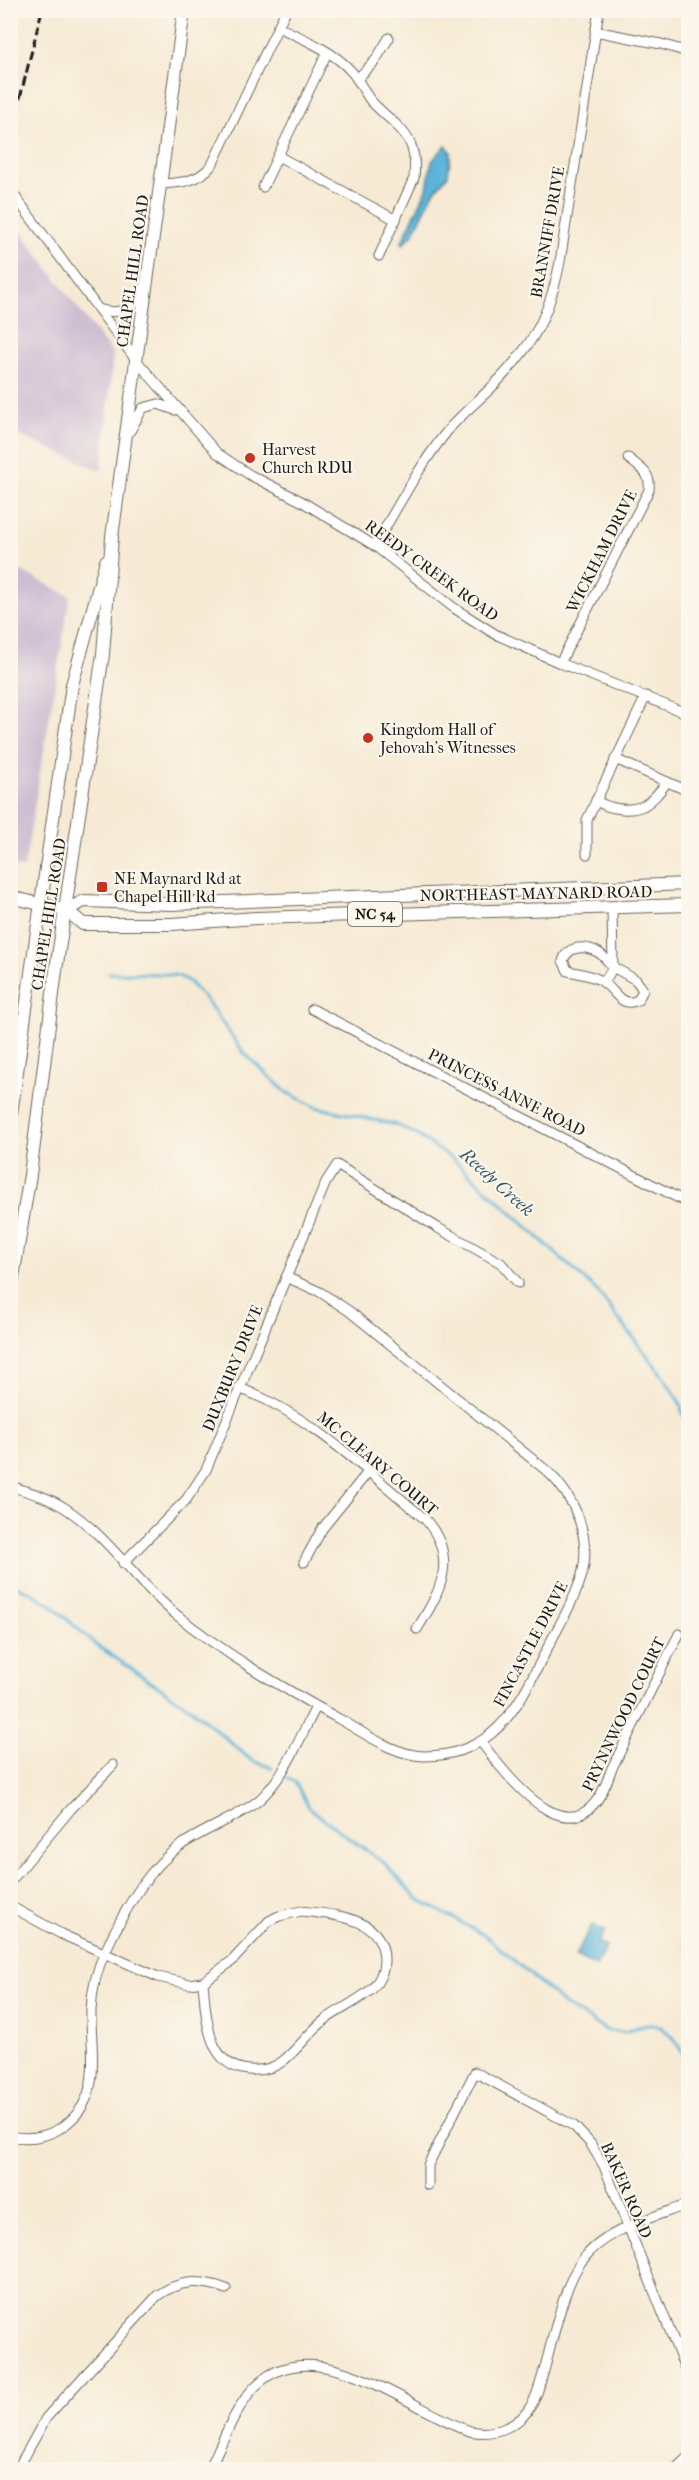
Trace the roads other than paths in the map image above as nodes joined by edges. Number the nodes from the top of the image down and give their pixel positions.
1 (184, 10) edge
2 (286, 10) edge
3 (599, 10) edge
4 (278, 27) junction
5 (595, 32) junction
6 (389, 38) dead end
7 (688, 52) edge
8 (327, 53) junction
9 (357, 79) junction
10 (278, 156) junction
11 (161, 184) junction
12 (263, 187) dead end
13 (11, 191) edge
14 (396, 220) junction
15 (379, 256) dead end
16 (145, 291) junction
17 (98, 309) junction
18 (136, 360) junction
19 (180, 413) junction
20 (124, 444) junction
21 (628, 458) dead end
22 (112, 537) junction
23 (375, 546) junction
24 (560, 663) junction
25 (646, 696) junction
26 (688, 714) edge
27 (615, 759) junction
28 (667, 782) junction
29 (688, 791) edge
30 (596, 800) junction
31 (587, 854) dead end
32 (688, 884) edge
33 (10, 897) edge
34 (41, 903) junction
35 (688, 905) edge
36 (612, 908) junction
37 (66, 909) junction
38 (613, 967) junction
39 (604, 982) junction
40 (312, 1009) dead end
41 (10, 1121) edge
42 (688, 1203) edge
43 (286, 1277) junction
44 (518, 1283) dead end
45 (10, 1295) edge
46 (239, 1388) junction
47 (368, 1472) junction
48 (10, 1486) edge
49 (304, 1562) dead end
50 (123, 1563) junction
51 (417, 1629) dead end
52 (679, 1634) dead end
53 (316, 1707) junction
54 (482, 1742) junction
55 (113, 1765) dead end
56 (10, 1882) edge
57 (10, 1906) edge
58 (104, 1953) junction
59 (203, 1982) junction
60 (10, 2136) edge
61 (428, 2185) dead end
62 (688, 2204) edge
63 (629, 2227) junction
64 (226, 2289) dead end
65 (688, 2376) edge
66 (688, 2457) edge
67 (17, 2469) edge
68 (209, 2469) edge
69 (674, 2469) edge

1 - 11 main road, CHAPEL HILL ROAD
2 - 4 street
3 - 5 street, BRANNIFF DRIVE
4 - 8 street
4 - 11 street
5 - 7 street
5 - 23 street, BRANNIFF DRIVE
6 - 9 street
8 - 9 street
8 - 10 street
9 - 14 street
10 - 12 street
10 - 14 street
11 - 16 main road, CHAPEL HILL ROAD
13 - 17 street, REEDY CREEK ROAD
14 - 15 street
16 - 17 street
16 - 18 main road, CHAPEL HILL ROAD
17 - 18 street, REEDY CREEK ROAD
18 - 19 street, REEDY CREEK ROAD
18 - 20 main road, CHAPEL HILL ROAD
19 - 20 street
19 - 23 street, REEDY CREEK ROAD
20 - 22 main road, CHAPEL HILL ROAD
21 - 24 street, WICKHAM DRIVE
22 - 34 main road, CHAPEL HILL ROAD
22 - 37 main road, CHAPEL HILL ROAD
23 - 24 street, REEDY CREEK ROAD
24 - 25 street, REEDY CREEK ROAD
25 - 26 street, REEDY CREEK ROAD
25 - 27 street
27 - 28 street
27 - 30 street
28 - 29 street
28 - 30 street
30 - 31 street
32 - 37 main road, NORTHEAST MAYNARD ROAD / NC 54
33 - 34 main road, NORTHEAST MAYNARD ROAD
34 - 37 main road, NORTHEAST MAYNARD ROAD / NC 54
34 - 41 main road, CHAPEL HILL ROAD
35 - 36 main road, NORTHEAST MAYNARD ROAD / NC 54
36 - 37 main road, NORTHEAST MAYNARD ROAD / NC 54
36 - 38 street
37 - 45 main road, CHAPEL HILL ROAD
38 - 39 street
38 - 39 street
38 - 39 street
40 - 42 street, PRINCESS ANNE ROAD
43 - 44 street, DUXBURY DRIVE
43 - 46 street, DUXBURY DRIVE
43 - 54 street, FINCASTLE DRIVE
46 - 47 street, MC CLEARY COURT
46 - 50 street, DUXBURY DRIVE
47 - 49 street
47 - 51 street, MC CLEARY COURT
48 - 50 street, FINCASTLE DRIVE
50 - 53 street, FINCASTLE DRIVE
52 - 54 street, PRYNNWOOD COURT
53 - 54 street, FINCASTLE DRIVE
53 - 58 street
55 - 56 street
57 - 58 street
58 - 59 street
58 - 60 street
59 - 59 street
61 - 63 street, BAKER ROAD
62 - 63 street
63 - 65 street, BAKER ROAD
63 - 68 street
64 - 67 street
66 - 69 street

